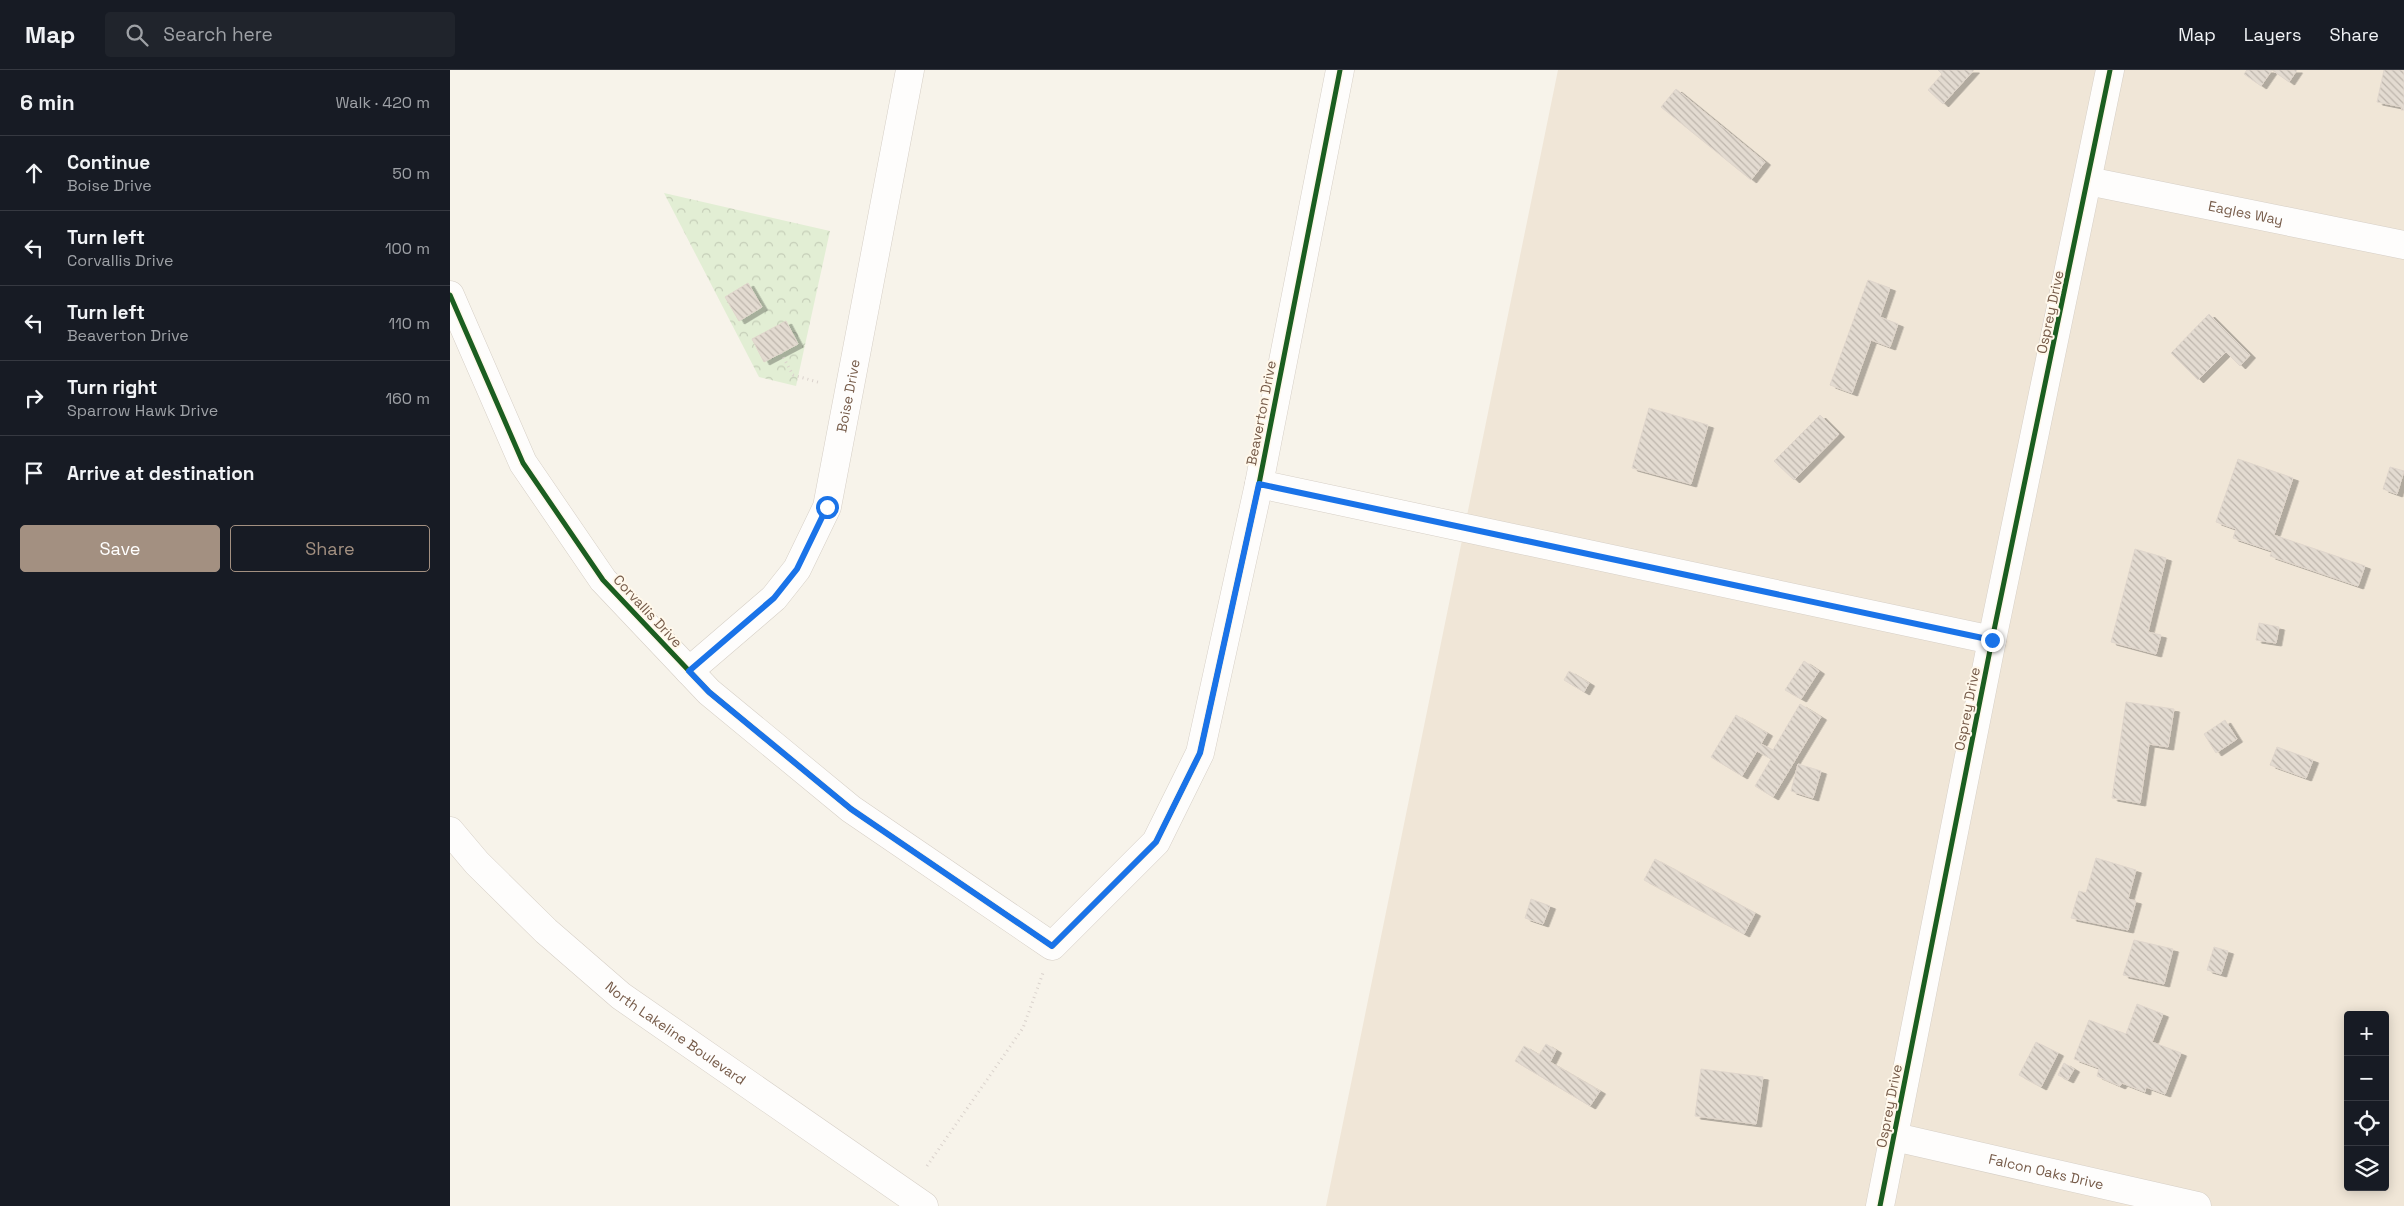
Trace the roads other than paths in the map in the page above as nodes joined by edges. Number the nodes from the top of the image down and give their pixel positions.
1 (910, 70) edge
2 (1340, 70) edge
3 (2110, 70) edge
4 (2088, 182) junction
5 (2404, 245) edge
6 (450, 295) edge
7 (1259, 484) junction
8 (1992, 640) junction
9 (689, 671) junction
10 (450, 831) edge
11 (1052, 946) joint
12 (1895, 1137) junction
13 (924, 1206) edge
14 (1880, 1206) edge
15 (2197, 1206) edge

1 - 9 street, Boise Drive
2 - 7 street, Beaverton Drive
3 - 4 street, Osprey Drive
4 - 5 street, Eagles Way
4 - 8 street, Osprey Drive
6 - 9 street, Corvallis Drive
7 - 8 street
7 - 11 street, Beaverton Drive
8 - 12 street, Osprey Drive
9 - 11 street, Corvallis Drive
10 - 13 street, North Lakeline Boulevard
12 - 14 street, Osprey Drive
12 - 15 street, Falcon Oaks Drive

